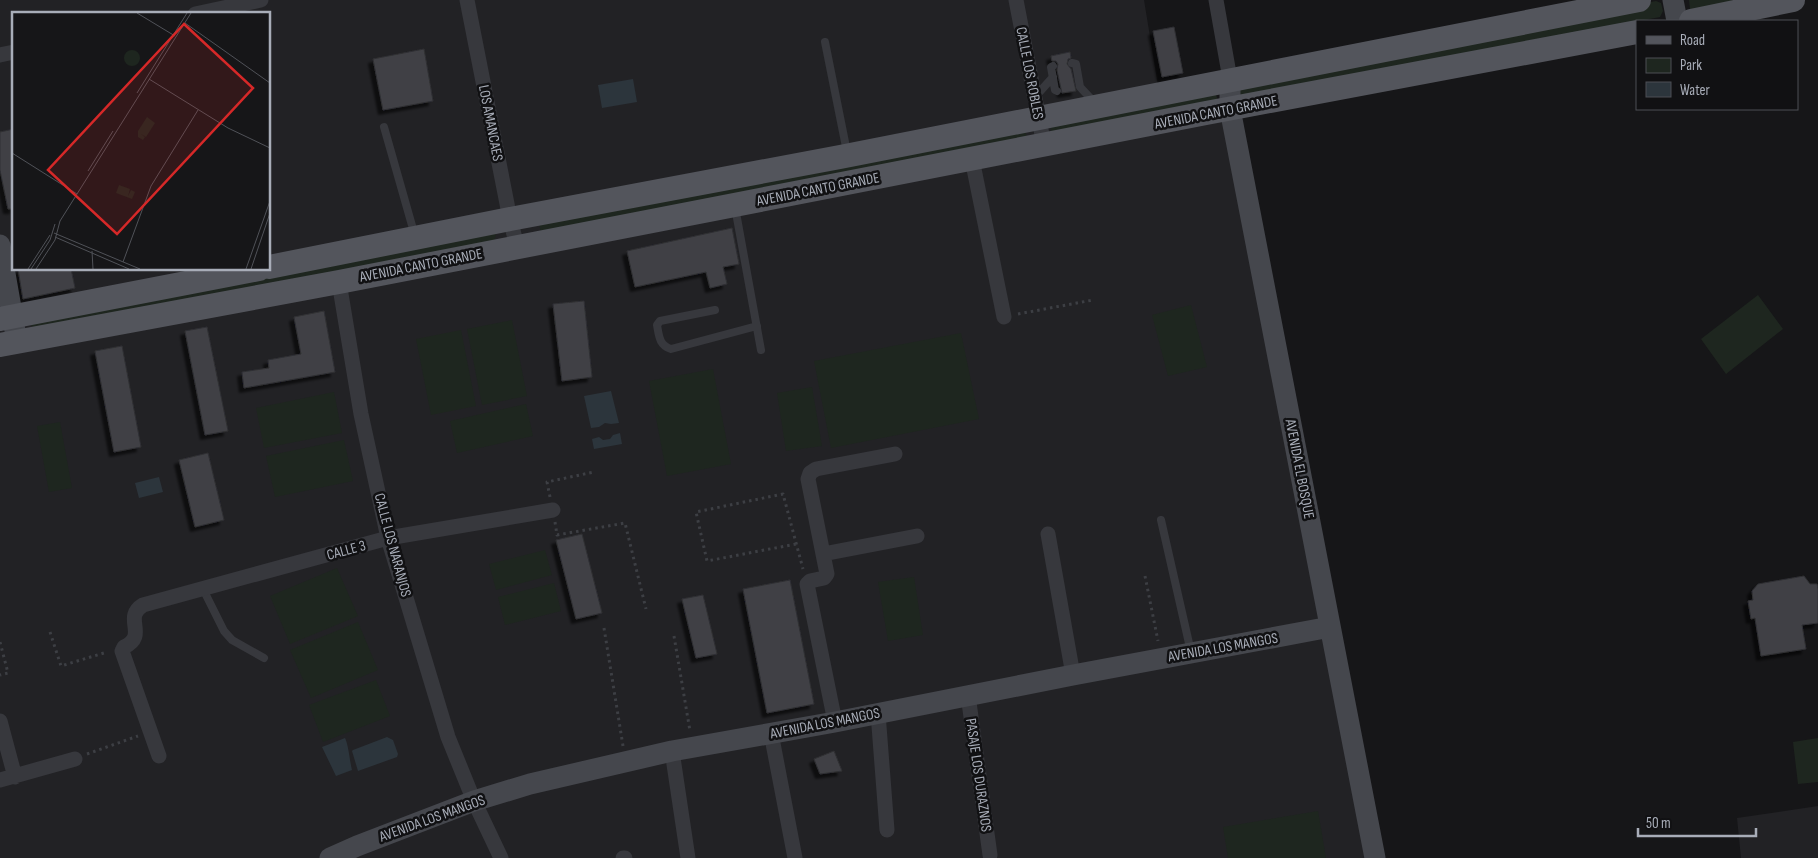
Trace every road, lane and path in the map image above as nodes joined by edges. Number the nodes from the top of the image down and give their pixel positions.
1 (261, 0) edge
2 (468, 0) edge
3 (1016, 0) edge
4 (1216, 0) edge
5 (1639, 0) edge
6 (1673, 0) edge
7 (1793, 0) edge
8 (204, 12) edge
9 (1677, 20) edge
10 (1696, 20) edge
11 (1636, 32) edge
12 (825, 42) dead end
13 (1072, 63) dead end
14 (1053, 66) dead end
15 (1053, 76) junction
16 (1230, 79) junction
17 (1057, 91) dead end
18 (1098, 106) junction
19 (1037, 108) junction
20 (1230, 108) junction
21 (384, 127) dead end
22 (1044, 145) junction
23 (848, 155) junction
24 (972, 159) junction
25 (735, 205) junction
26 (510, 219) junction
27 (415, 238) junction
28 (0, 245) edge
29 (516, 246) junction
30 (270, 267) edge
31 (249, 270) edge
32 (210, 274) edge
33 (339, 282) junction
34 (1093, 300) dead end
35 (715, 310) dead end
36 (1004, 317) joint
37 (7, 318) edge
38 (757, 326) junction
39 (9, 343) edge
40 (761, 350) dead end
41 (895, 454) dead end
42 (594, 472) dead end
43 (553, 510) junction
44 (1161, 520) dead end
45 (1048, 534) dead end
46 (917, 536) dead end
47 (388, 538) junction
48 (796, 544) junction
49 (823, 554) junction
50 (1144, 576) dead end
51 (807, 584) junction
52 (203, 589) junction
53 (646, 608) dead end
54 (1330, 627) junction
55 (604, 628) dead end
56 (50, 632) dead end
57 (674, 636) dead end
58 (0, 642) edge
59 (124, 647) junction
60 (1191, 653) junction
61 (264, 658) dead end
62 (1162, 658) junction
63 (0, 675) edge
64 (1073, 675) junction
65 (968, 695) junction
66 (878, 713) junction
67 (0, 721) edge
68 (835, 722) junction
69 (150, 732) junction
70 (771, 733) junction
71 (693, 747) junction
72 (672, 751) junction
73 (159, 756) dead end
74 (75, 759) joint
75 (625, 762) junction
76 (7, 778) edge
77 (474, 801) junction
78 (887, 830) dead end
79 (990, 855) dead end
80 (330, 858) edge
81 (501, 858) edge
82 (688, 858) edge
83 (795, 858) edge
84 (1375, 858) edge

1 - 8 street
2 - 26 street, LOS AMANCAES
3 - 19 street, CALLE LOS ROBLES
4 - 16 street
5 - 16 main road, AVENIDA CANTO GRANDE
6 - 9 street
7 - 10 main road
11 - 20 main road, AVENIDA CANTO GRANDE
12 - 23 lane
13 - 18 lane
14 - 15 lane
15 - 17 lane
15 - 19 lane
16 - 18 main road, AVENIDA CANTO GRANDE
16 - 20 street, AVENIDA EL BOSQUE
18 - 19 main road, AVENIDA CANTO GRANDE
19 - 22 street, CALLE LOS ROBLES
19 - 23 main road, AVENIDA CANTO GRANDE
20 - 22 main road, AVENIDA CANTO GRANDE
20 - 54 street, AVENIDA EL BOSQUE
21 - 27 lane
22 - 24 main road, AVENIDA CANTO GRANDE
23 - 26 main road, AVENIDA CANTO GRANDE
24 - 25 main road, AVENIDA CANTO GRANDE
24 - 36 street
25 - 29 main road, AVENIDA CANTO GRANDE
25 - 38 lane
26 - 27 main road, AVENIDA CANTO GRANDE
26 - 29 street, LOS AMANCAES
27 - 30 main road, AVENIDA CANTO GRANDE
28 - 37 street
29 - 33 main road, AVENIDA CANTO GRANDE
31 - 32 main road
32 - 37 main road
33 - 39 main road, AVENIDA CANTO GRANDE
33 - 47 street, CALLE LOS NARANJOS
34 - 36 path
35 - 38 lane
37 - 39 street
38 - 40 lane
41 - 49 street
42 - 43 path
43 - 47 street, CALLE 3
43 - 53 path
44 - 60 lane
45 - 64 street
46 - 49 street
47 - 52 street, CALLE 3
47 - 77 street, CALLE LOS NARANJOS
48 - 48 path
48 - 51 path
49 - 51 street
50 - 62 path
51 - 68 street
52 - 59 street, CALLE 3
52 - 61 lane
54 - 60 street, AVENIDA LOS MANGOS
54 - 84 street, AVENIDA EL BOSQUE
55 - 75 path
56 - 59 path
57 - 71 path
58 - 63 path
59 - 69 street
60 - 62 street, AVENIDA LOS MANGOS
62 - 64 street, AVENIDA LOS MANGOS
64 - 65 street, AVENIDA LOS MANGOS
65 - 66 street, AVENIDA LOS MANGOS
65 - 79 street, PASAJE LOS DURAZNOS
66 - 68 street, AVENIDA LOS MANGOS
66 - 78 street
67 - 76 street
68 - 70 street, AVENIDA LOS MANGOS
69 - 73 street
69 - 74 path
70 - 71 street, AVENIDA LOS MANGOS
70 - 83 street
71 - 72 street, AVENIDA LOS MANGOS
72 - 75 street, AVENIDA LOS MANGOS
72 - 82 street
74 - 76 street
75 - 77 street, AVENIDA LOS MANGOS
77 - 80 street, AVENIDA LOS MANGOS
77 - 81 street, CALLE LOS NARANJOS

